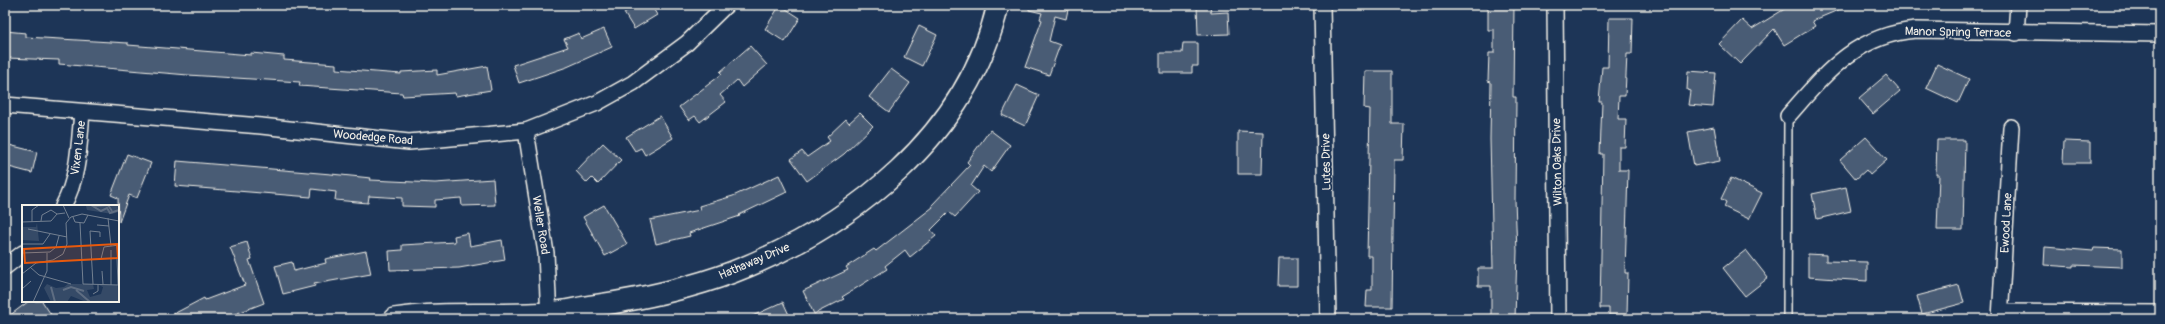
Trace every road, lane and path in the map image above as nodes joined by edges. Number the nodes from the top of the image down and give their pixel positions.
1 (726, 5) edge
2 (998, 5) edge
3 (1322, 5) edge
4 (1555, 5) edge
5 (2018, 5) edge
6 (2016, 33) junction
7 (2160, 34) edge
8 (5, 105) edge
9 (82, 112) junction
10 (1788, 116) joint
11 (2011, 127) dead end
12 (526, 131) junction
13 (64, 205) edge
14 (22, 254) edge
15 (5, 267) edge
16 (2160, 313) edge
17 (2001, 315) edge
18 (549, 316) edge
19 (394, 319) edge
20 (1328, 319) edge
21 (1558, 319) edge
22 (1787, 319) edge
23 (2160, 319) edge

1 - 12 street, Woodedge Road
2 - 18 street, Hathaway Drive
3 - 20 street, Lutes Drive
4 - 21 street, Wilton Oaks Drive
5 - 6 street
6 - 7 street, Manor Spring Terrace
6 - 10 street, Manor Spring Terrace
8 - 9 street, Woodedge Road
9 - 12 street, Woodedge Road
9 - 13 street, Vixen Lane
10 - 22 lane
11 - 17 street, Ewood Lane
12 - 18 street, Weller Road
14 - 15 street
16 - 17 street
16 - 23 street
18 - 19 street, Hathaway Drive

